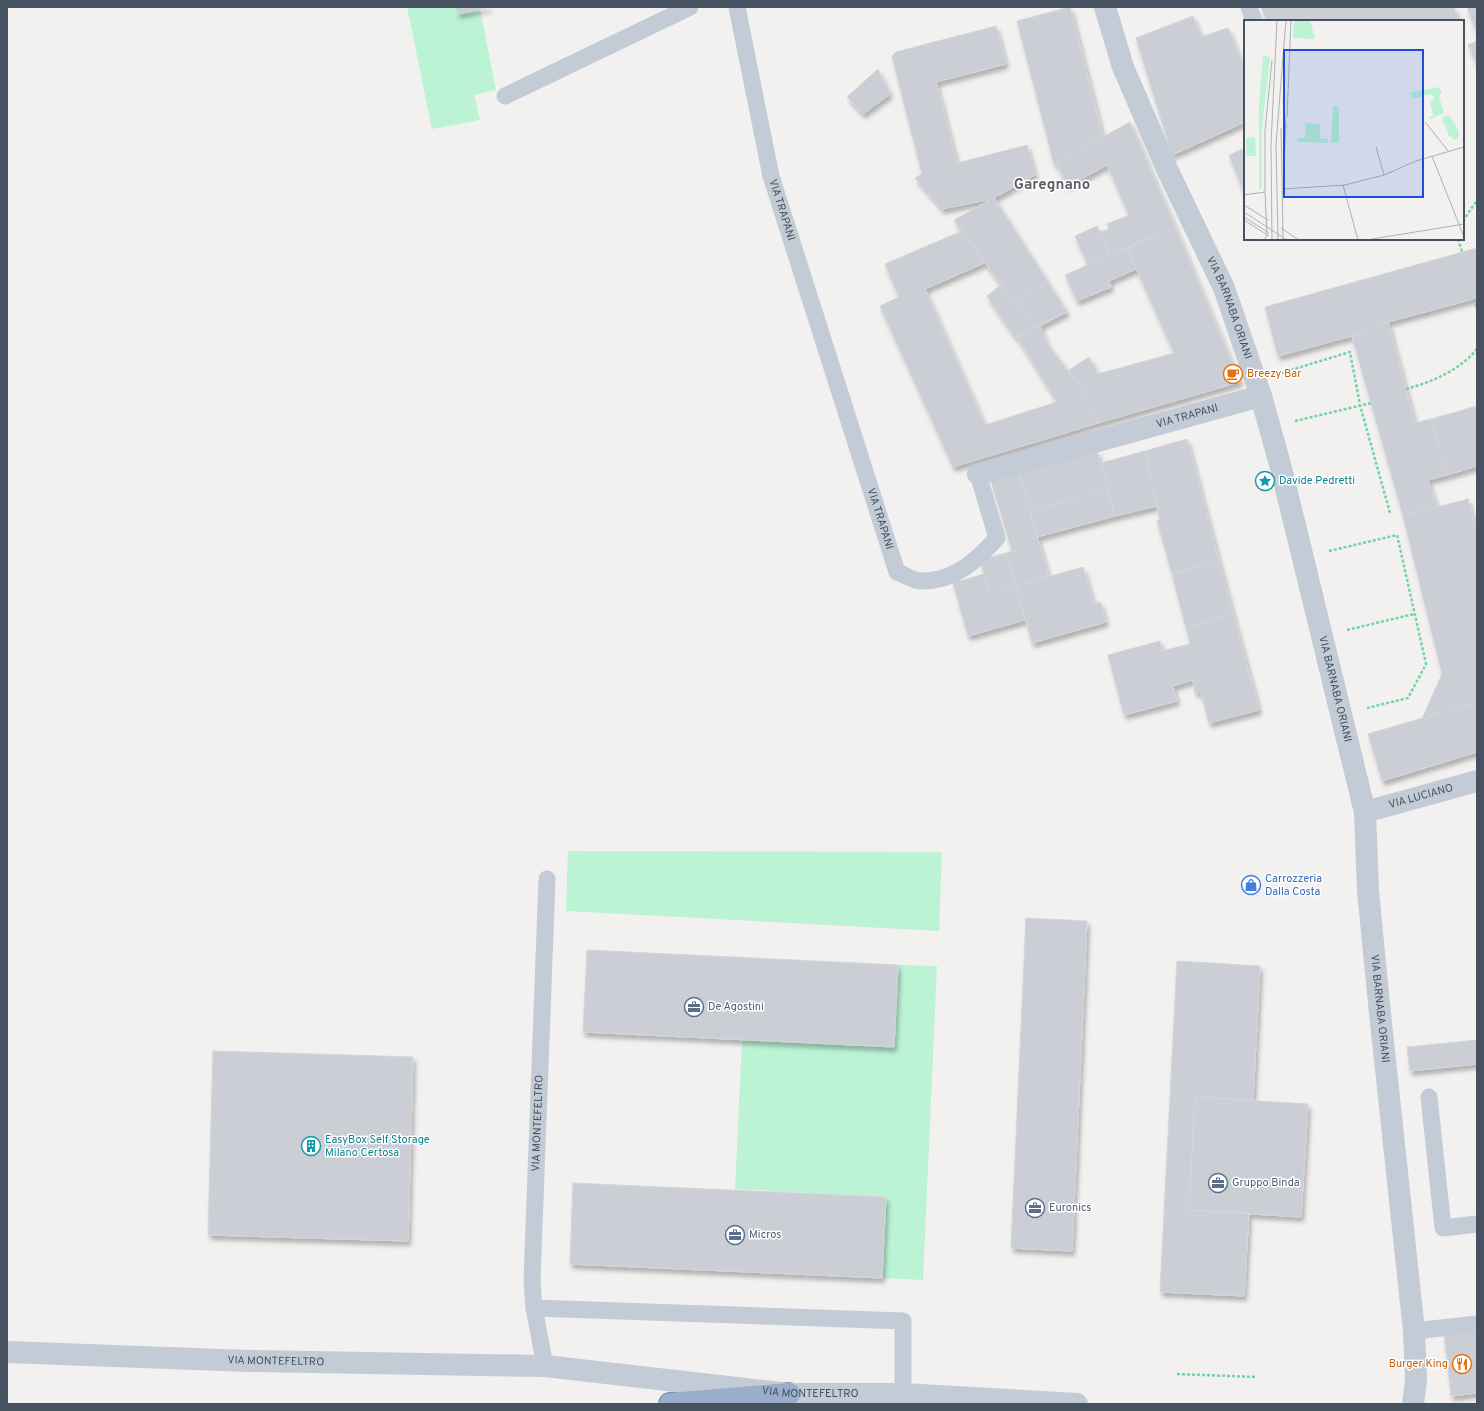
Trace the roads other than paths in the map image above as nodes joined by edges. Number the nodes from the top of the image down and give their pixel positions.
1 (690, 7) edge
2 (737, 7) edge
3 (1105, 7) edge
4 (1249, 7) edge
5 (1254, 20) edge
6 (505, 96) dead end
7 (1261, 396) junction
8 (978, 474) joint
9 (1477, 781) edge
10 (1365, 812) junction
11 (547, 879) dead end
12 (1429, 1097) dead end
13 (1477, 1224) edge
14 (534, 1308) junction
15 (1477, 1324) edge
16 (1414, 1331) junction
17 (7, 1352) edge
18 (545, 1366) junction
19 (789, 1394) junction
20 (903, 1394) junction
21 (670, 1404) edge
22 (1077, 1404) edge
23 (1413, 1404) edge

1 - 6 lane
2 - 8 lane, VIA TRAPANI
3 - 7 street, VIA BARNABA ORIANI
4 - 5 lane
7 - 8 street, VIA TRAPANI
7 - 10 street, VIA BARNABA ORIANI
9 - 10 street, VIA LUCIANO
10 - 16 street, VIA BARNABA ORIANI
11 - 14 lane, VIA MONTEFELTRO
12 - 13 lane
14 - 18 lane, VIA MONTEFELTRO
14 - 20 lane
15 - 16 lane
16 - 23 street, VIA BARNABA ORIANI
17 - 18 street, VIA MONTEFELTRO
18 - 19 street, VIA MONTEFELTRO
19 - 20 street, VIA MONTEFELTRO
19 - 21 highway
20 - 22 street, VIA MONTEFELTRO

